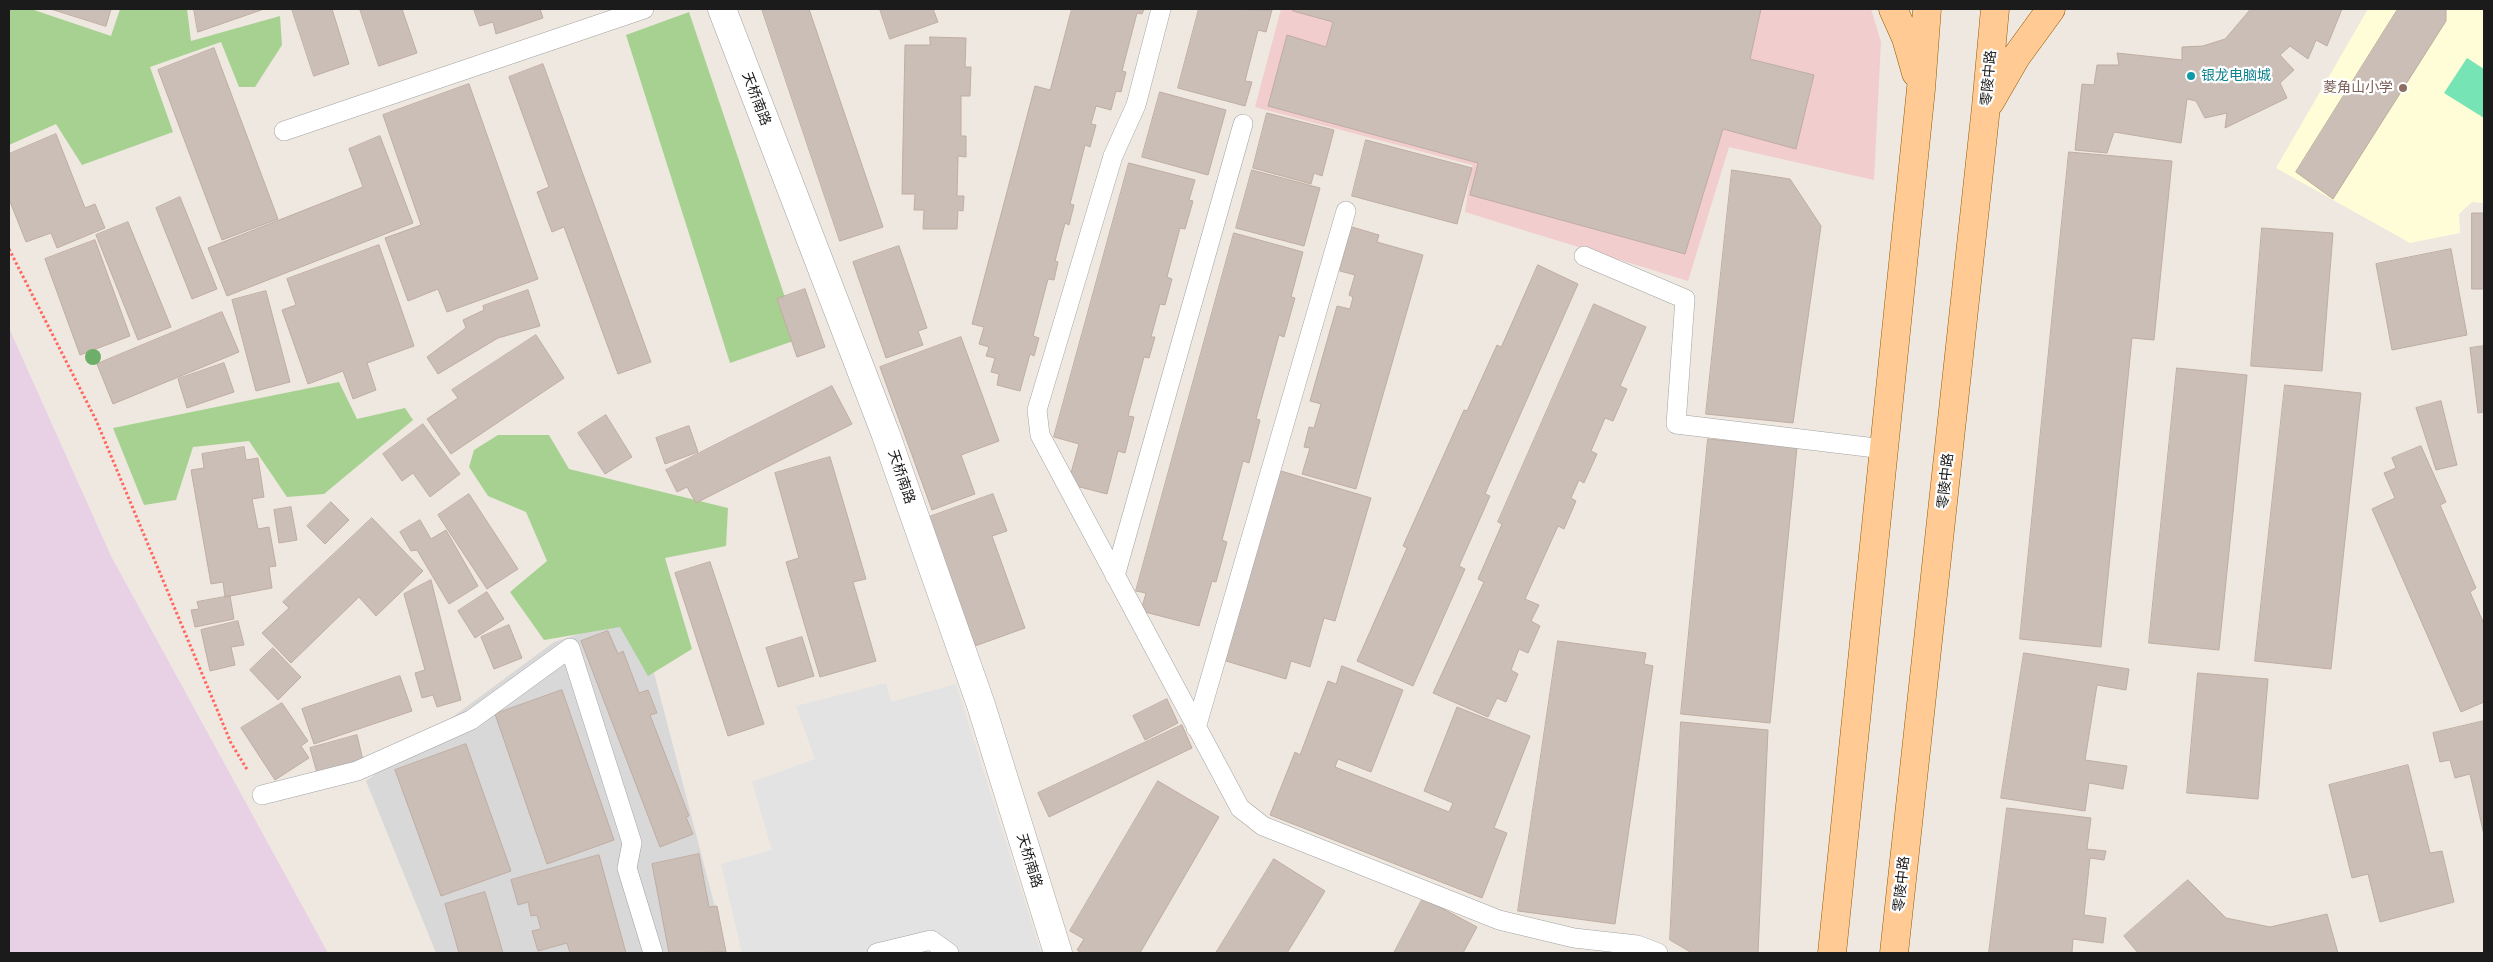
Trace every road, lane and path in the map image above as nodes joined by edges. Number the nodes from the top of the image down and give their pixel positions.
1 (644, 9) edge
2 (722, 9) edge
3 (1161, 9) edge
4 (1893, 9) edge
5 (1927, 9) edge
6 (1995, 9) edge
7 (2051, 9) edge
8 (1921, 89) junction
9 (1986, 108) junction
10 (1243, 124) dead end
11 (284, 131) dead end
12 (1346, 211) dead end
13 (9, 249) edge
14 (1584, 256) dead end
15 (1884, 449) junction
16 (1115, 576) junction
17 (1196, 728) junction
18 (262, 795) joint
19 (653, 953) edge
20 (878, 953) edge
21 (950, 953) edge
22 (1058, 953) edge
23 (1658, 953) edge
24 (1832, 953) edge
25 (1894, 953) edge

1 - 11 lane
2 - 22 street, 天桥南路
3 - 16 lane
4 - 8 main road
5 - 8 main road
6 - 9 main road, 零陵中路
7 - 9 main road
8 - 15 main road
9 - 25 main road, 零陵中路
10 - 16 lane
12 - 17 lane
13 - 18 path
14 - 15 lane
15 - 24 main road
16 - 17 lane
17 - 23 lane
18 - 19 lane
20 - 21 lane

